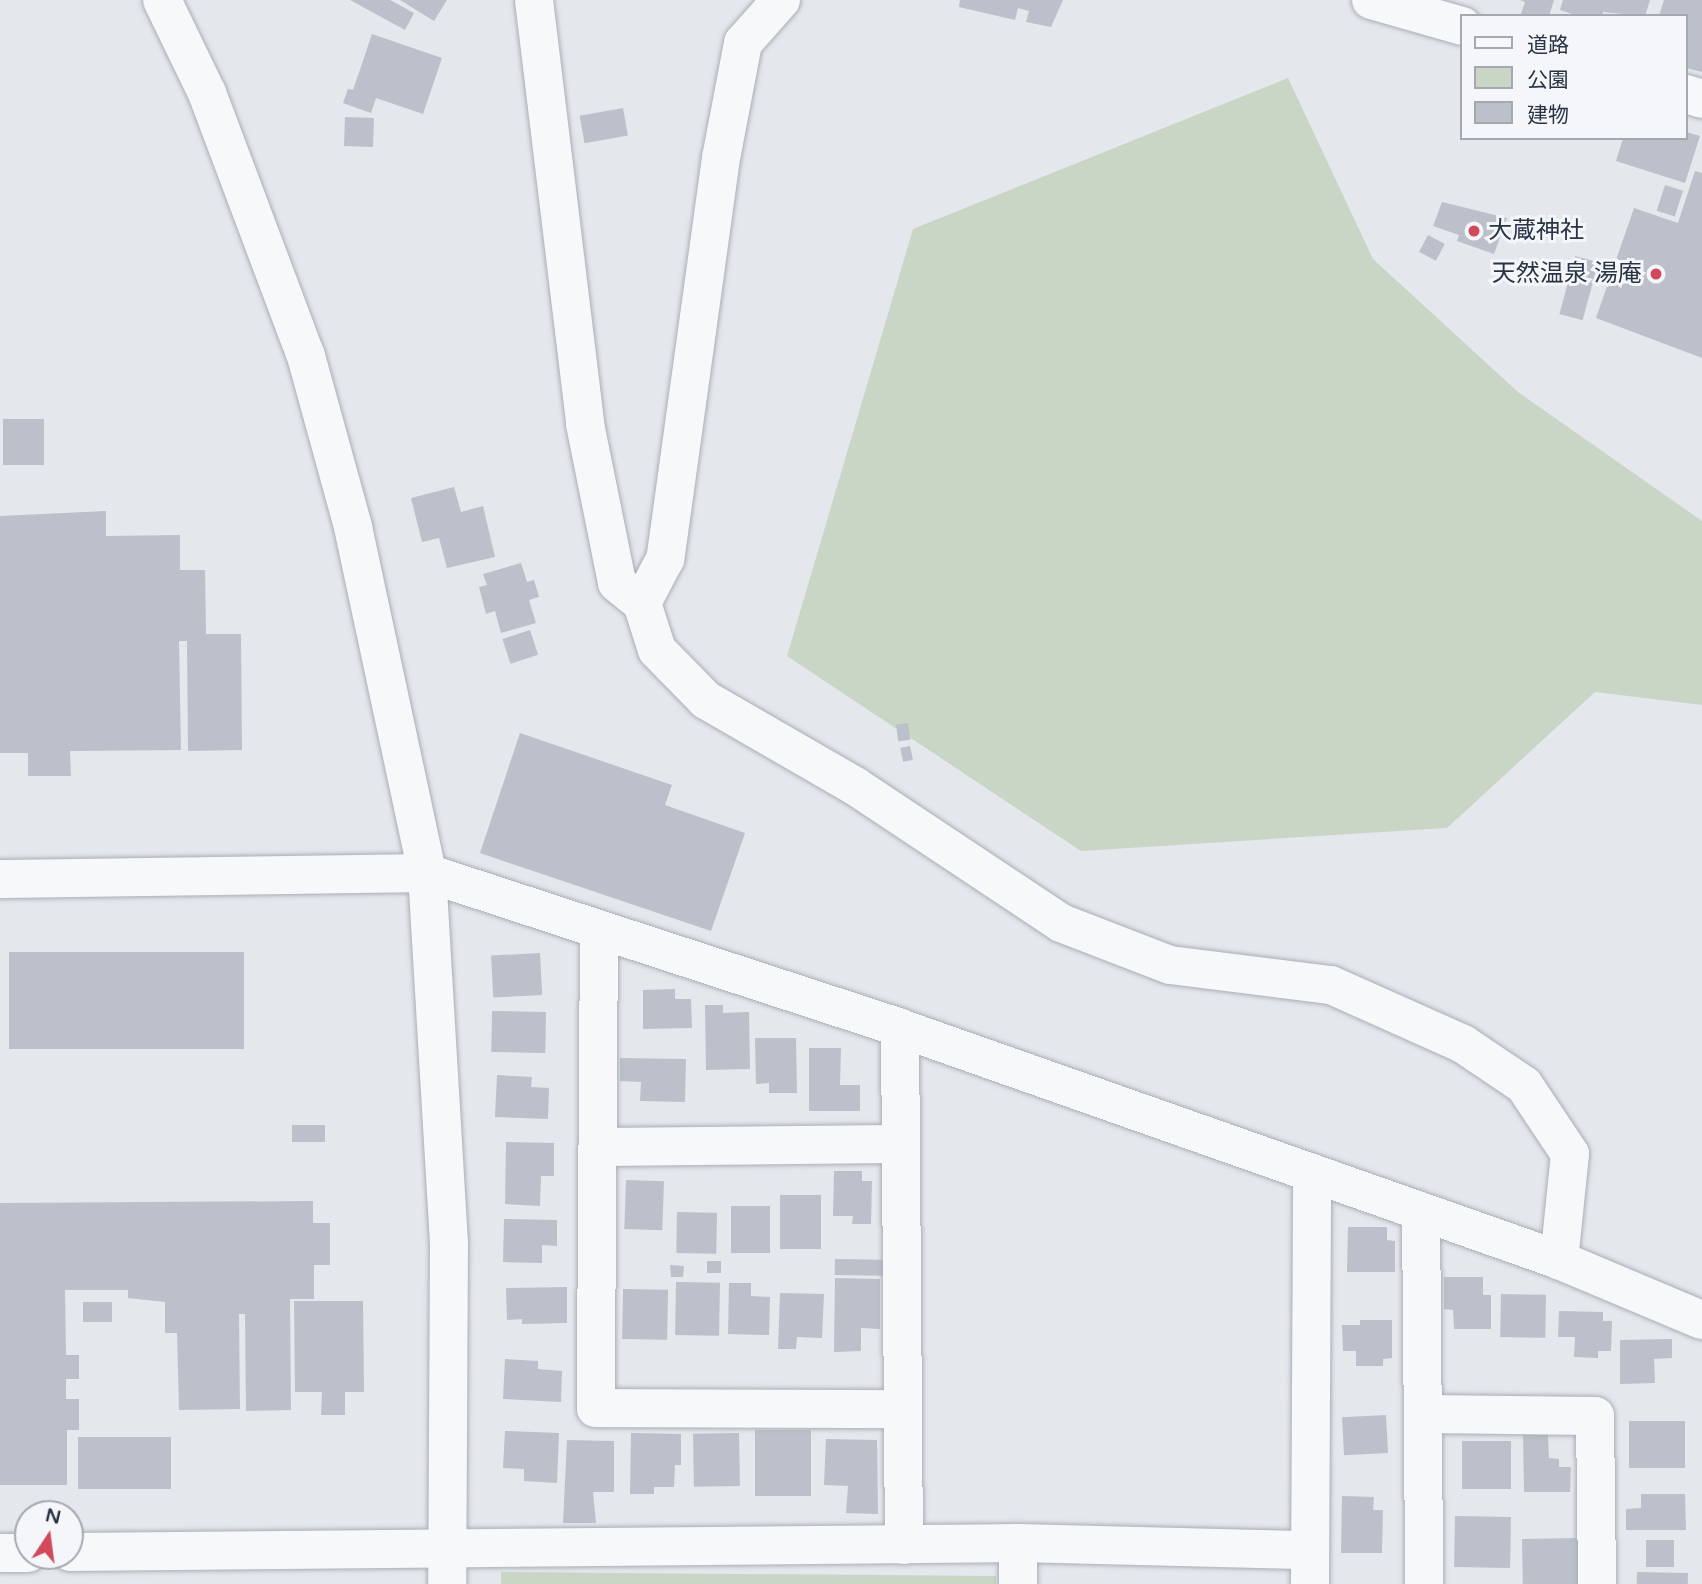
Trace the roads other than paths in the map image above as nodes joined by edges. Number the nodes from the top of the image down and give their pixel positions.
1 (162, 0) edge
2 (534, 0) edge
3 (781, 0) edge
4 (1371, 0) edge
5 (1460, 25) edge
6 (642, 603) junction
7 (427, 873) junction
8 (0, 879) edge
9 (599, 932) junction
10 (900, 1028) junction
11 (900, 1144) junction
12 (597, 1147) junction
13 (1312, 1174) junction
14 (1422, 1212) junction
15 (1559, 1261) junction
16 (1702, 1320) edge
17 (900, 1409) junction
18 (1423, 1414) junction
19 (1018, 1543) junction
20 (904, 1545) junction
21 (84, 1553) edge
22 (446, 1567) edge
23 (1310, 1567) edge
24 (1018, 1584) edge
25 (1424, 1584) edge
26 (1597, 1584) edge

1 - 7 street
2 - 6 street
3 - 6 street
4 - 5 street
6 - 15 street
7 - 8 street
7 - 9 street
7 - 22 street
9 - 10 street
9 - 12 street
10 - 11 street
10 - 13 street
11 - 12 street
11 - 17 street
12 - 17 street
13 - 14 street
13 - 23 street
14 - 15 street
14 - 18 street
15 - 16 street
17 - 20 street
18 - 25 street
18 - 26 street
19 - 20 street
19 - 23 street
19 - 24 street
20 - 22 street
21 - 22 street

